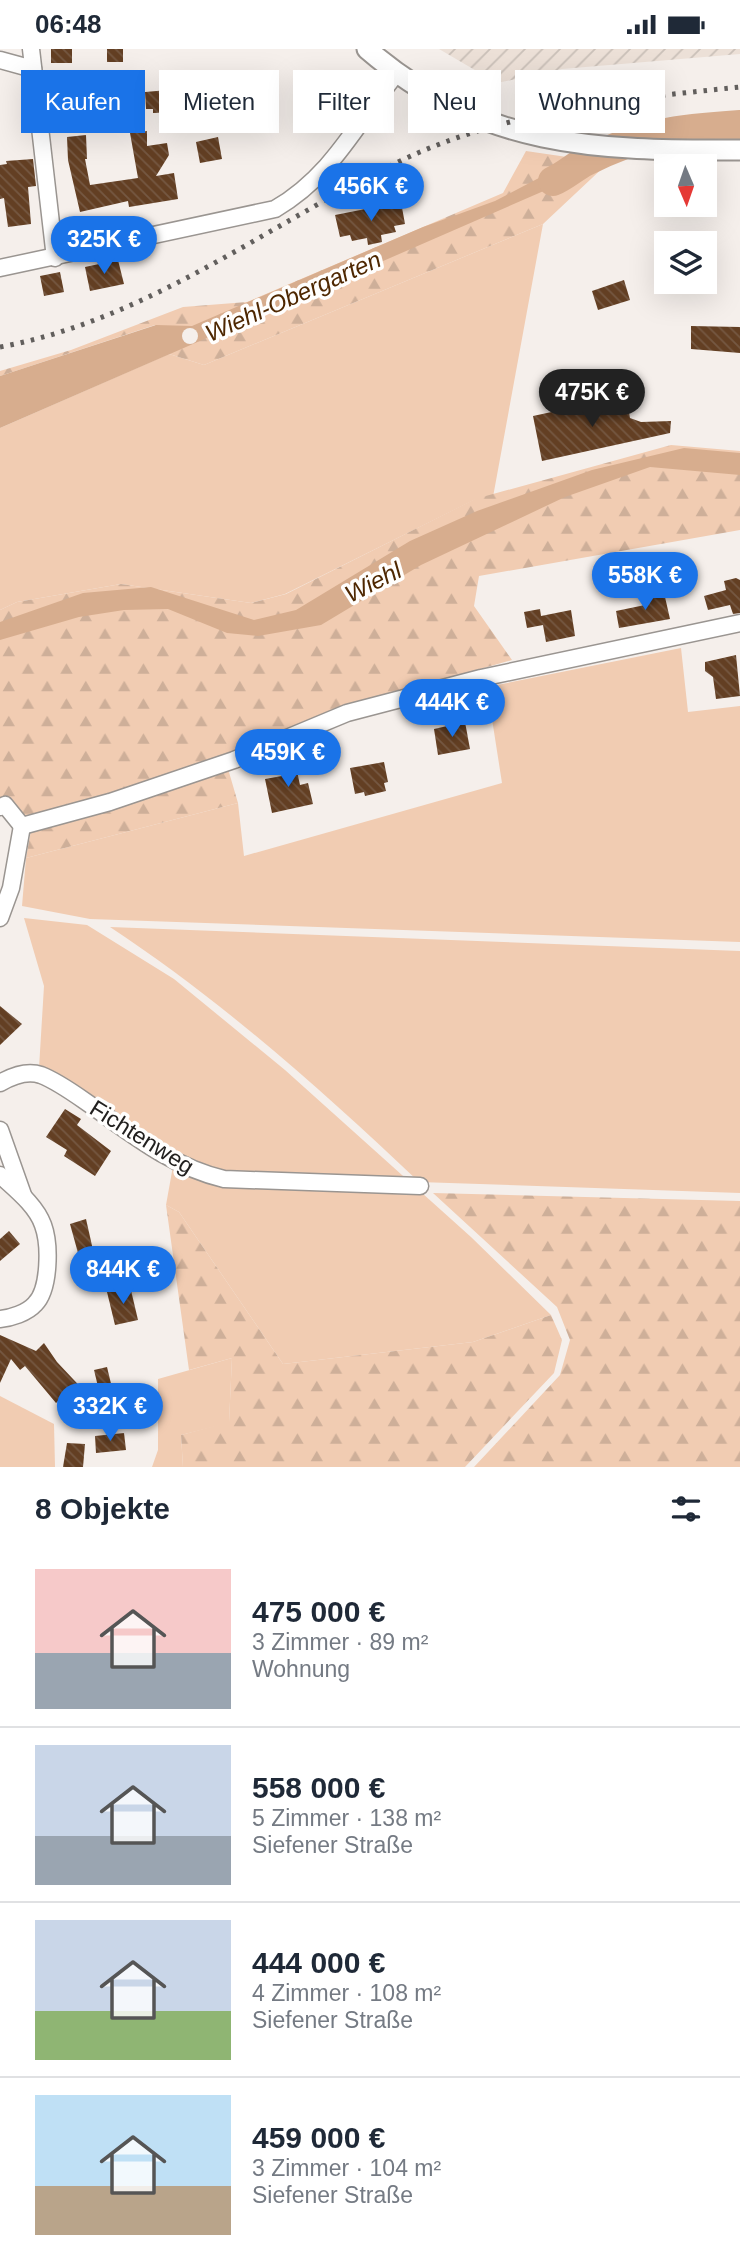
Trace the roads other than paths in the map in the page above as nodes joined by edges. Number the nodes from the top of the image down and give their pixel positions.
1 (31, 49) edge
2 (368, 49) edge
3 (0, 60) edge
4 (33, 69) junction
5 (396, 74) junction
6 (740, 150) edge
7 (55, 258) junction
8 (0, 268) edge
9 (740, 623) edge
10 (0, 807) edge
11 (22, 826) junction
12 (0, 918) edge
13 (0, 1083) edge
14 (0, 1130) edge
15 (0, 1175) edge
16 (419, 1186) dead end
17 (23, 1195) junction
18 (0, 1319) edge

1 - 4 street
2 - 5 street
3 - 4 street
4 - 7 street
5 - 6 street
5 - 7 street
7 - 8 street
9 - 11 street
10 - 11 street
11 - 12 street
13 - 16 street, Fichtenweg
14 - 17 street
15 - 17 street
17 - 18 street

